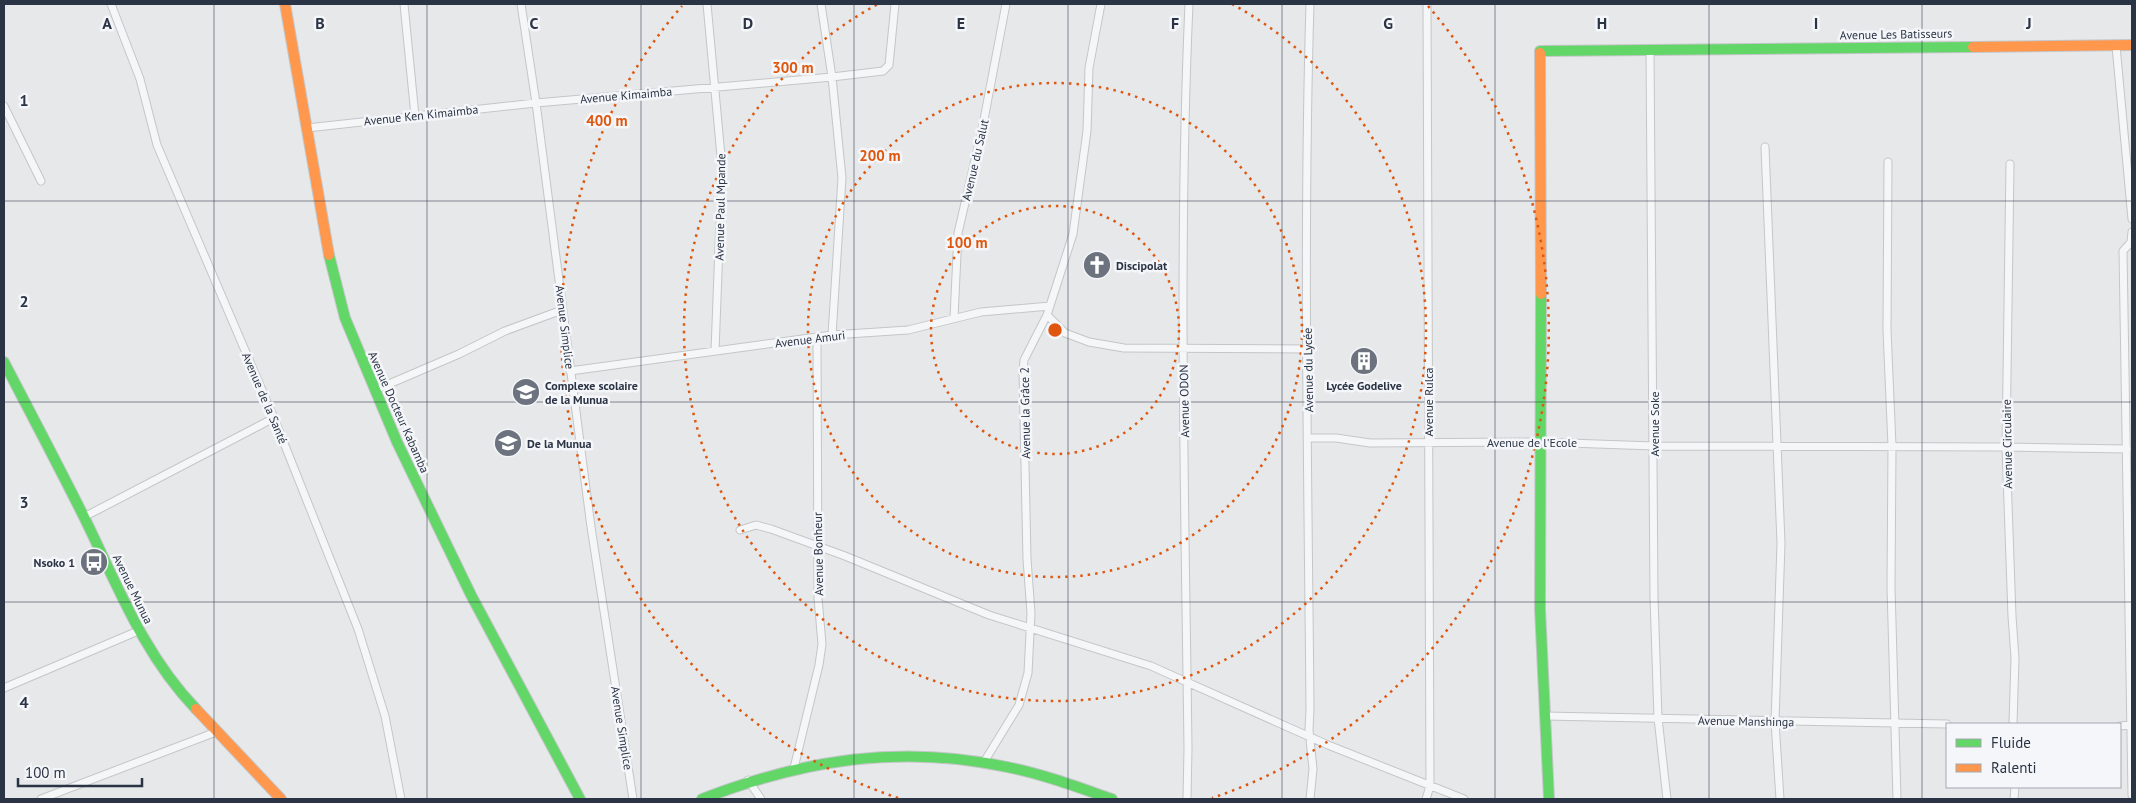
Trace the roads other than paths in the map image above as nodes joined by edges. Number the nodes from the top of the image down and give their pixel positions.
1 (111, 4) edge
2 (285, 4) edge
3 (404, 4) edge
4 (521, 4) edge
5 (707, 4) edge
6 (821, 4) edge
7 (895, 4) edge
8 (1006, 4) edge
9 (1101, 4) edge
10 (1189, 4) edge
11 (1310, 4) edge
12 (1427, 4) edge
13 (2132, 45) edge
14 (2116, 46) junction
15 (1650, 49) junction
16 (832, 77) junction
17 (715, 87) junction
18 (536, 103) junction
19 (4, 106) edge
20 (415, 116) junction
21 (307, 128) junction
22 (1765, 147) dead end
23 (2128, 149) edge
24 (1888, 162) dead end
25 (2010, 164) dead end
26 (41, 181) dead end
27 (2132, 218) edge
28 (2132, 232) edge
29 (2132, 242) edge
30 (1050, 306) junction
31 (562, 310) junction
32 (1046, 315) junction
33 (954, 318) junction
34 (832, 335) junction
35 (817, 338) junction
36 (1183, 348) junction
37 (1307, 349) junction
38 (715, 351) junction
39 (4, 362) edge
40 (570, 371) junction
41 (375, 390) junction
42 (274, 418) junction
43 (1308, 438) junction
44 (1429, 442) junction
45 (1540, 442) junction
46 (1654, 446) junction
47 (1892, 446) junction
48 (1776, 447) junction
49 (2006, 447) junction
50 (2127, 449) junction
51 (84, 517) junction
52 (740, 530) dead end
53 (818, 546) junction
54 (2131, 590) edge
55 (1030, 629) junction
56 (138, 631) junction
57 (1187, 682) junction
58 (4, 688) edge
59 (1545, 716) junction
60 (1658, 718) junction
61 (1775, 722) junction
62 (2013, 723) edge
63 (1894, 724) junction
64 (1946, 724) edge
65 (2131, 725) edge
66 (216, 732) junction
67 (1310, 737) junction
68 (984, 762) junction
69 (794, 768) junction
70 (748, 780) junction
71 (1430, 786) junction
72 (2132, 787) edge
73 (2132, 794) edge
74 (41, 799) edge
75 (281, 799) edge
76 (401, 799) edge
77 (580, 799) edge
78 (632, 799) edge
79 (702, 799) edge
80 (761, 799) edge
81 (1112, 799) edge
82 (1187, 799) edge
83 (1310, 799) edge
84 (1426, 799) edge
85 (1464, 799) edge
86 (1549, 799) edge
87 (1667, 799) edge
88 (1780, 799) edge
89 (1897, 799) edge

1 - 42 street, Avenue de la Santé
2 - 21 street, Avenue Docteur Kabamba
3 - 20 street
4 - 18 street, Avenue Simplice
5 - 17 street, Avenue Paul Mpande
6 - 16 street
7 - 16 street, Avenue Kimaimba
8 - 33 street, Avenue du Salut
9 - 30 street, Avenue la Grâce 2
10 - 36 street, Avenue ODON
11 - 37 street, Avenue du Lycée
12 - 44 street, Avenue Rulca
13 - 14 street, Avenue Les Batisseurs
14 - 15 street, Avenue Les Batisseurs
14 - 23 street
15 - 45 street, Avenue Les Batisseurs
15 - 46 street, Avenue Soke
16 - 17 street, Avenue Kimaimba
16 - 34 street
17 - 18 street, Avenue Kimaimba
17 - 38 street, Avenue Paul Mpande
18 - 20 street, Avenue Ken Kimaimba
18 - 31 street, Avenue Simplice
19 - 26 street
20 - 21 street, Avenue Ken Kimaimba
21 - 41 street, Avenue Docteur Kabamba
22 - 48 street
23 - 27 street
24 - 47 street
25 - 49 street, Avenue Circulaire
28 - 29 street
29 - 50 street
30 - 32 street, Avenue la Grâce 2
30 - 33 street, Avenue Amuri
31 - 40 street, Avenue Simplice
31 - 41 street
32 - 36 street
32 - 55 street, Avenue la Grâce 2
33 - 34 street, Avenue Amuri
34 - 35 street, Avenue Amuri
35 - 38 street, Avenue Amuri
35 - 53 street, Avenue Bonheur
36 - 37 street
36 - 57 street, Avenue ODON
37 - 43 street, Avenue du Lycée
38 - 40 street, Avenue Amuri
39 - 51 street, Avenue Munua
40 - 78 street, Avenue Simplice
41 - 77 street, Avenue Docteur Kabamba
42 - 51 street
42 - 76 street, Avenue de la Santé
43 - 44 street, Avenue de l'Ecole
43 - 67 street, Avenue du Lycée
44 - 45 street, Avenue de l'Ecole
44 - 71 street, Avenue Rulca
45 - 46 street, Avenue de l'Ecole
45 - 59 street
46 - 48 street, Avenue de l'Ecole
46 - 60 street, Avenue Soke
47 - 48 street, Avenue de l'Ecole
47 - 49 street, Avenue de l'Ecole
47 - 63 street
48 - 61 street
49 - 50 street, Avenue de l'Ecole
49 - 62 street, Avenue Circulaire
50 - 54 street
51 - 56 street, Avenue Munua
52 - 53 street
53 - 55 street
53 - 69 street, Avenue Bonheur
54 - 65 street
55 - 57 street
55 - 68 street, Avenue la Grâce 2
56 - 58 street
56 - 66 street, Avenue Munua
57 - 67 street
57 - 82 street, Avenue ODON
59 - 60 street, Avenue Manshinga
59 - 86 street
60 - 61 street, Avenue Manshinga
60 - 87 street, Avenue Soke
61 - 63 street, Avenue Manshinga
61 - 88 street
63 - 64 street, Avenue Manshinga
63 - 89 street
65 - 72 street
66 - 74 street
66 - 75 street, Avenue Munua
67 - 71 street
67 - 83 street, Avenue du Lycée
68 - 69 street
68 - 81 street
69 - 70 street
70 - 79 street
70 - 80 street
71 - 84 street, Avenue Rulca
71 - 85 street
72 - 73 street

